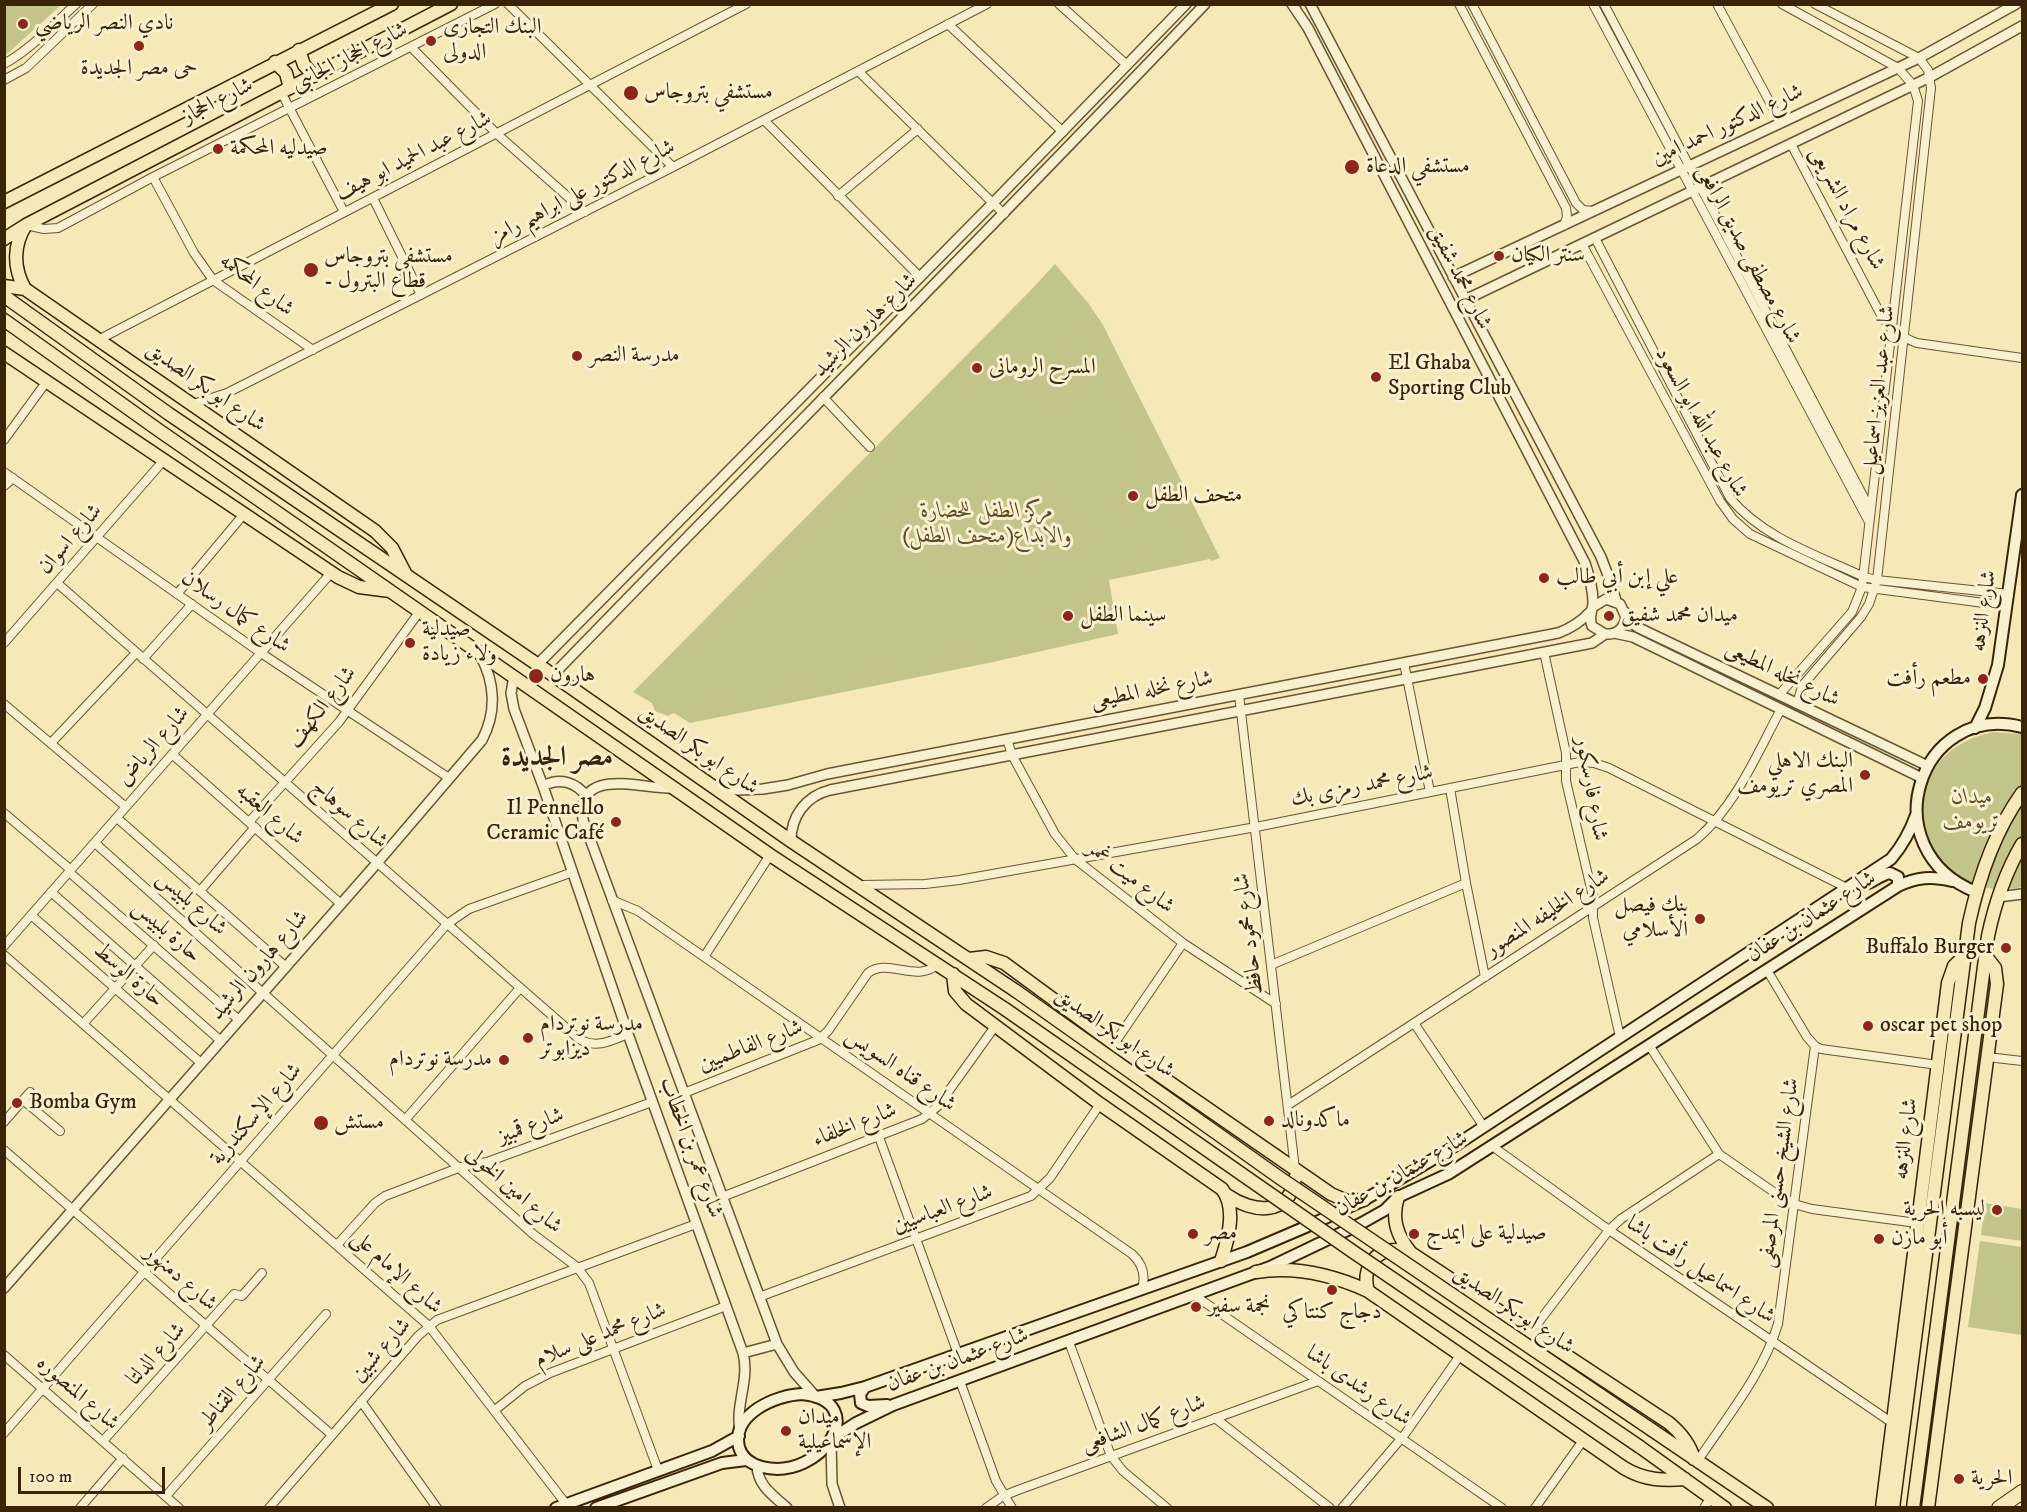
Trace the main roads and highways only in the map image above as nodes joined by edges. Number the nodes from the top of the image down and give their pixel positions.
1 (392, 4) edge
2 (451, 4) edge
3 (299, 50) junction
4 (275, 62) junction
5 (314, 76) junction
6 (286, 90) junction
7 (6, 198) edge
8 (26, 225) junction
9 (4, 239) edge
10 (4, 286) edge
11 (25, 289) junction
12 (4, 297) edge
13 (4, 320) edge
14 (4, 353) edge
15 (2022, 495) edge
16 (405, 573) junction
17 (390, 591) junction
18 (2022, 727) edge
19 (1975, 728) junction
20 (2022, 793) edge
21 (1916, 815) junction
22 (2022, 844) edge
23 (1952, 881) junction
24 (1851, 886) junction
25 (1898, 886) junction
26 (1976, 892) junction
27 (1966, 954) junction
28 (1985, 955) junction
29 (969, 959) junction
30 (953, 974) junction
31 (1295, 1169) junction
32 (1227, 1195) junction
33 (1398, 1197) junction
34 (1364, 1200) junction
35 (1411, 1253) junction
36 (1221, 1261) junction
37 (1256, 1272) junction
38 (1368, 1291) junction
39 (865, 1387) junction
40 (816, 1397) junction
41 (899, 1403) junction
42 (739, 1433) junction
43 (832, 1440) junction
44 (746, 1460) junction
45 (1695, 1460) junction
46 (1685, 1479) junction
47 (2022, 1492) edge
48 (1707, 1502) edge
49 (561, 1506) edge
50 (597, 1508) edge
51 (1725, 1508) edge
52 (1767, 1508) edge
53 (1882, 1508) edge
54 (1893, 1508) edge
55 (1913, 1508) edge
56 (1928, 1508) edge
57 (1999, 1508) edge

1 - 3 main road, شارع الحجاز
2 - 5 main road, شارع الحجاز
3 - 4 main road, شارع الحجاز
3 - 5 main road
4 - 6 main road
4 - 7 main road, شارع الحجاز
5 - 6 main road, شارع الحجاز
6 - 8 main road, شارع الحجاز
8 - 9 main road, شارع الحجاز
8 - 11 main road
10 - 11 main road
11 - 16 main road, شارع ابو بكر الصديق
12 - 16 main road, شارع ابو بكر الصديق
13 - 17 main road, شارع ابو بكر الصديق
14 - 17 main road, شارع ابو بكر الصديق
15 - 19 main road, شارع النزهه
16 - 29 main road, شارع ابو بكر الصديق
17 - 30 main road, شارع ابو بكر الصديق
18 - 19 main road
19 - 21 main road
20 - 26 main road, شارع النزهه
21 - 23 main road
21 - 24 main road, شارع عثمان بن عفان
22 - 28 main road
23 - 25 main road, شارع عثمان بن عفان
23 - 26 main road
24 - 25 main road
24 - 34 main road, شارع عثمان بن عفان
25 - 33 main road, شارع عثمان بن عفان
26 - 27 main road, شارع النزهه
27 - 53 main road, شارع النزهه
27 - 54 main road
28 - 55 main road
28 - 56 main road
29 - 31 main road, شارع ابو بكر الصديق
29 - 45 main road, شارع ابو بكر الصديق, bridge
30 - 32 main road
30 - 46 main road, شارع ابو بكر الصديق, bridge
31 - 32 main road
31 - 34 main road, شارع ابو بكر الصديق
32 - 36 main road
33 - 35 main road, شارع ابو بكر الصديق
33 - 37 main road, شارع عثمان بن عفان
34 - 36 main road, شارع عثمان بن عفان
35 - 38 main road
35 - 45 main road, شارع ابو بكر الصديق
36 - 39 main road, شارع عثمان بن عفان
37 - 38 main road
37 - 41 main road, شارع عثمان بن عفان
38 - 46 main road
39 - 40 main road, شارع عثمان بن عفان
39 - 41 main road
40 - 42 main road
40 - 43 main road
41 - 43 main road, شارع عثمان بن عفان
42 - 44 main road
42 - 49 main road
43 - 44 main road
44 - 50 main road
45 - 52 main road
46 - 48 main road, شارع ابو بكر الصديق
47 - 57 highway
48 - 51 main road, شارع ابو بكر الصديق

